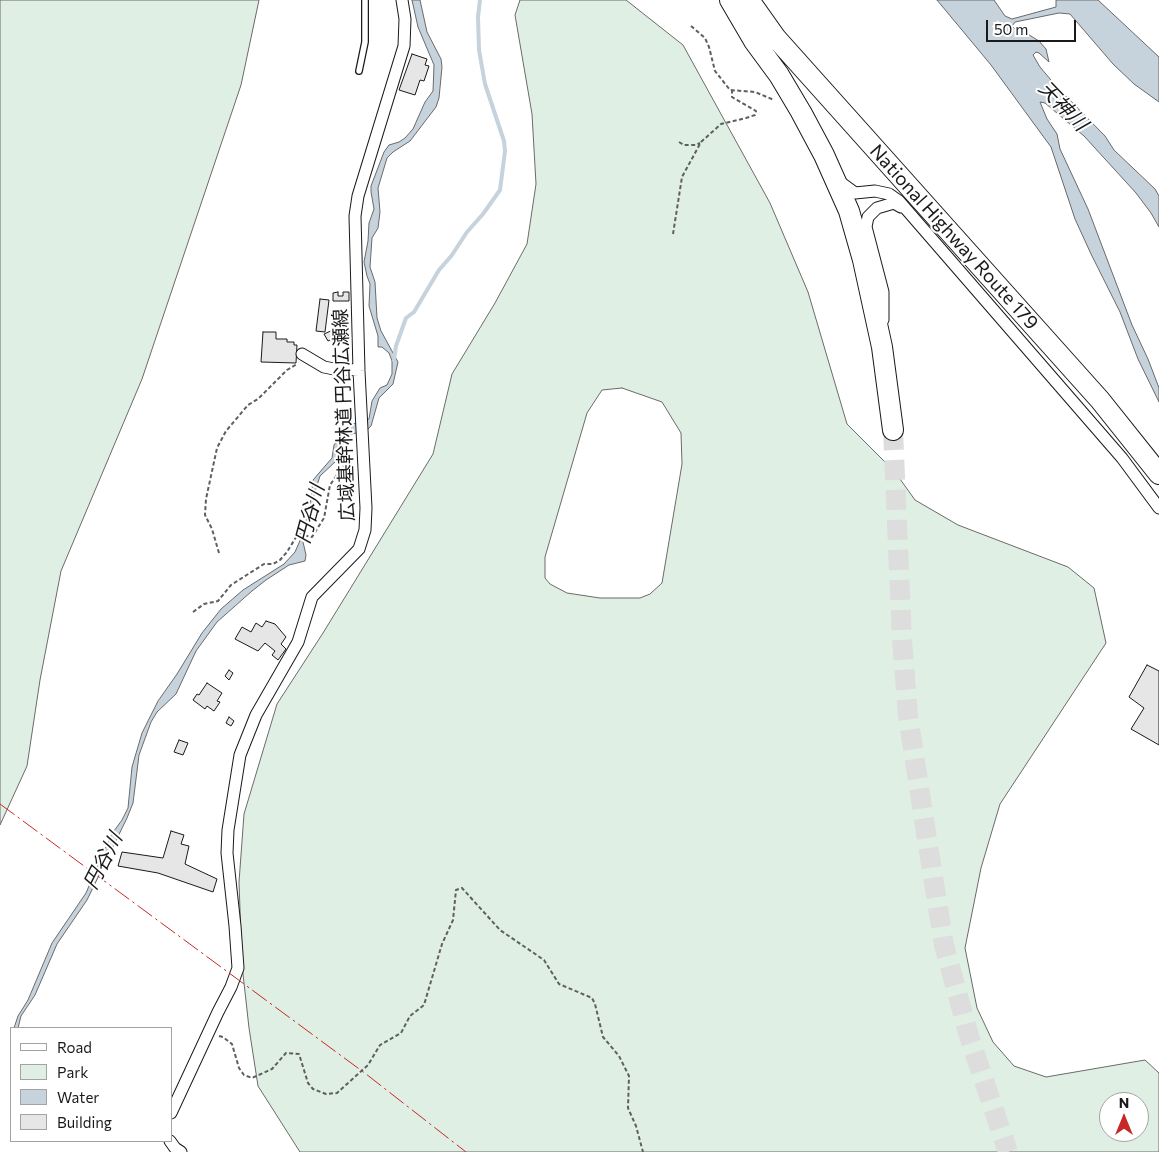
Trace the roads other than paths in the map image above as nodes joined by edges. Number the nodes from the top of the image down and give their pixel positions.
1 (365, 0) edge
2 (402, 0) edge
3 (730, 0) edge
4 (749, 0) edge
5 (359, 71) dead end
6 (836, 179) junction
7 (909, 212) junction
8 (882, 347) junction
9 (305, 355) road end
10 (359, 370) junction
11 (893, 430) tunnel mouth
12 (1159, 474) edge
13 (1159, 508) edge
14 (172, 1111) edge
15 (171, 1142) edge
16 (181, 1152) edge

1 - 5 lane
2 - 10 street, 広域基幹林道 円谷広瀬線
3 - 6 highway
4 - 12 highway, National Highway Route 179
6 - 7 street
6 - 8 highway
7 - 8 street
7 - 13 street
8 - 11 highway
9 - 10 street
10 - 14 street, 広域基幹林道 円谷広瀬線
15 - 16 street

